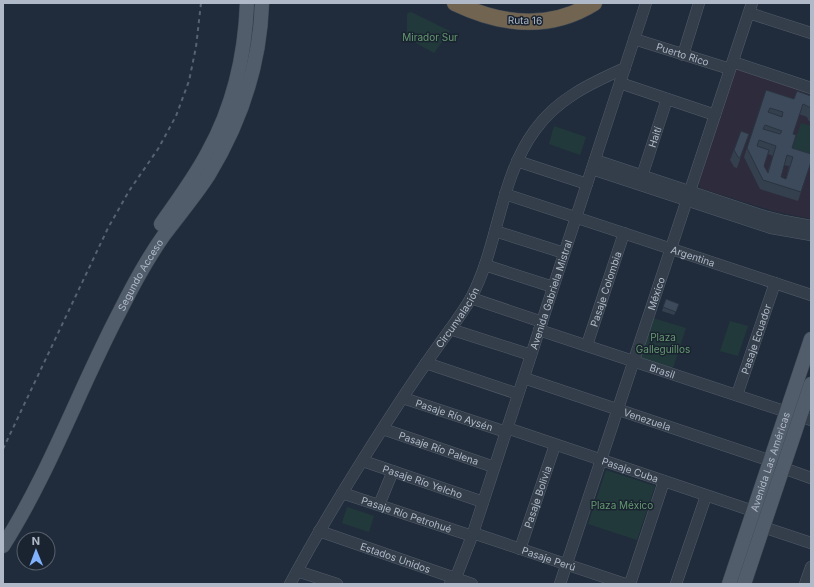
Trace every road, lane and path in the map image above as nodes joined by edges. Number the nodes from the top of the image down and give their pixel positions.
1 (247, 3) edge
2 (262, 3) edge
3 (455, 3) edge
4 (594, 3) edge
5 (646, 3) edge
6 (699, 3) edge
7 (751, 8) edge
8 (811, 33) edge
9 (634, 40) junction
10 (683, 54) junction
11 (732, 66) junction
12 (625, 68) junction
13 (620, 84) junction
14 (811, 88) edge
15 (668, 99) junction
16 (715, 115) junction
17 (517, 161) junction
18 (593, 164) junction
19 (642, 176) junction
20 (587, 184) junction
21 (506, 194) junction
22 (689, 196) junction
23 (576, 218) junction
24 (811, 226) edge
25 (495, 231) junction
26 (624, 233) junction
27 (811, 235) edge
28 (671, 249) junction
29 (564, 253) junction
30 (485, 265) junction
31 (775, 283) junction
32 (553, 287) junction
33 (811, 295) edge
34 (471, 298) junction
35 (540, 326) junction
36 (450, 330) junction
37 (811, 339) edge
38 (587, 346) junction
39 (531, 356) junction
40 (634, 361) junction
41 (426, 363) junction
42 (524, 378) junction
43 (811, 384) edge
44 (518, 394) junction
45 (737, 395) junction
46 (403, 398) junction
47 (618, 409) junction
48 (787, 412) junction
49 (806, 418) edge
50 (383, 429) junction
51 (506, 430) junction
52 (555, 445) junction
53 (601, 460) junction
54 (363, 461) junction
55 (770, 461) junction
56 (494, 467) junction
57 (783, 468) junction
58 (394, 471) junction
59 (811, 478) edge
60 (664, 481) junction
61 (342, 493) junction
62 (706, 496) junction
63 (483, 502) junction
64 (379, 506) junction
65 (753, 511) junction
66 (763, 527) junction
67 (3, 530) edge
68 (319, 531) junction
69 (472, 534) junction
70 (811, 543) edge
71 (3, 546) edge
72 (520, 549) junction
73 (566, 564) junction
74 (811, 567) edge
75 (297, 571) junction
76 (452, 581) edge
77 (290, 584) edge
78 (337, 584) edge
79 (472, 584) edge
80 (560, 584) edge
81 (625, 584) edge
82 (630, 584) edge
83 (676, 584) edge
84 (729, 584) edge
85 (744, 584) edge
86 (805, 584) edge

1 - 67 main road, Segundo Acceso
2 - 71 main road, Segundo Acceso
3 - 4 highway, Ruta 16
5 - 9 street, Avenida Gabriela Mistral
6 - 10 street
7 - 8 street
7 - 11 street, México
9 - 10 street, Puerto Rico
9 - 12 street, Avenida Gabriela Mistral
10 - 11 street, Puerto Rico
11 - 14 street, Puerto Rico
11 - 16 street, México
12 - 13 street, Avenida Gabriela Mistral
12 - 17 street, Circunvalación
13 - 15 street
13 - 18 street, Avenida Gabriela Mistral
15 - 16 street
15 - 19 street, Haití
16 - 22 street, México
17 - 20 street
17 - 21 street, Circunvalación
18 - 19 street
18 - 20 street, Avenida Gabriela Mistral
18 - 22 street
19 - 22 street
20 - 23 street, Avenida Gabriela Mistral
21 - 23 street, Argentina
21 - 25 street, Circunvalación
22 - 24 street
22 - 27 street
22 - 28 street, México
23 - 26 street, Argentina
23 - 29 street, Avenida Gabriela Mistral
25 - 29 street
25 - 30 street, Circunvalación
26 - 28 street, Argentina
26 - 38 street, Pasaje Colombia
28 - 31 street, Argentina
28 - 40 street, México
29 - 32 street, Avenida Gabriela Mistral
30 - 32 street
30 - 34 street, Circunvalación
31 - 33 street, Argentina
31 - 45 street, Pasaje Ecuador
32 - 35 street, Avenida Gabriela Mistral
34 - 35 street, Brasil
34 - 36 street, Circunvalación
35 - 38 street, Brasil
35 - 39 street, Avenida Gabriela Mistral
36 - 39 street
36 - 41 street, Circunvalación
37 - 48 main road, Avenida Las Américas
38 - 40 street, Brasil
39 - 42 street, Avenida Gabriela Mistral
40 - 45 street, Brasil
40 - 47 street, México
41 - 44 street
41 - 46 street, Circunvalación
42 - 44 street, Avenida Gabriela Mistral
42 - 47 street, Venezuela
43 - 49 main road, Avenida Las Américas
44 - 51 street, Avenida Gabriela Mistral
45 - 48 street, Brasil
46 - 50 street, Circunvalación
46 - 51 street, Pasaje Río Aysén
47 - 53 street, México
47 - 55 street, Venezuela
48 - 55 main road, Avenida Las Américas
49 - 57 main road, Avenida Las Américas
50 - 54 street, Circunvalación
50 - 56 street, Pasaje Río Palena
51 - 52 street, Pasaje Cuba
51 - 56 street, Avenida Gabriela Mistral
52 - 53 street, Pasaje Cuba
52 - 72 street, Pasaje Bolivia
53 - 60 street, Pasaje Cuba
53 - 73 street, México
54 - 58 street, Pasaje Río Yelcho
54 - 61 street, Circunvalación
55 - 57 street, Venezuela
55 - 65 main road, Avenida Las Américas
56 - 63 street, Avenida Gabriela Mistral
57 - 59 street, Venezuela
57 - 66 main road, Avenida Las Américas
58 - 63 street, Pasaje Río Yelcho
58 - 64 street
60 - 62 street, Pasaje Cuba
60 - 82 street
61 - 64 street, Pasaje Río Petrohué
61 - 68 street, Circunvalación
62 - 65 street, Pasaje Cuba
62 - 83 street
63 - 69 street, Avenida Gabriela Mistral
64 - 69 street, Pasaje Río Petrohué
65 - 84 main road, Avenida Las Américas
66 - 70 street
66 - 85 main road, Avenida Las Américas
68 - 75 street, Circunvalación
68 - 76 street, Estados Unidos
69 - 72 street, Pasaje Perú
69 - 76 street, Avenida Gabriela Mistral
72 - 73 street, Pasaje Perú
73 - 80 street, México
73 - 81 street, Pasaje Perú
74 - 86 street
75 - 77 street, Circunvalación
75 - 78 street
76 - 79 street, Estados Unidos

